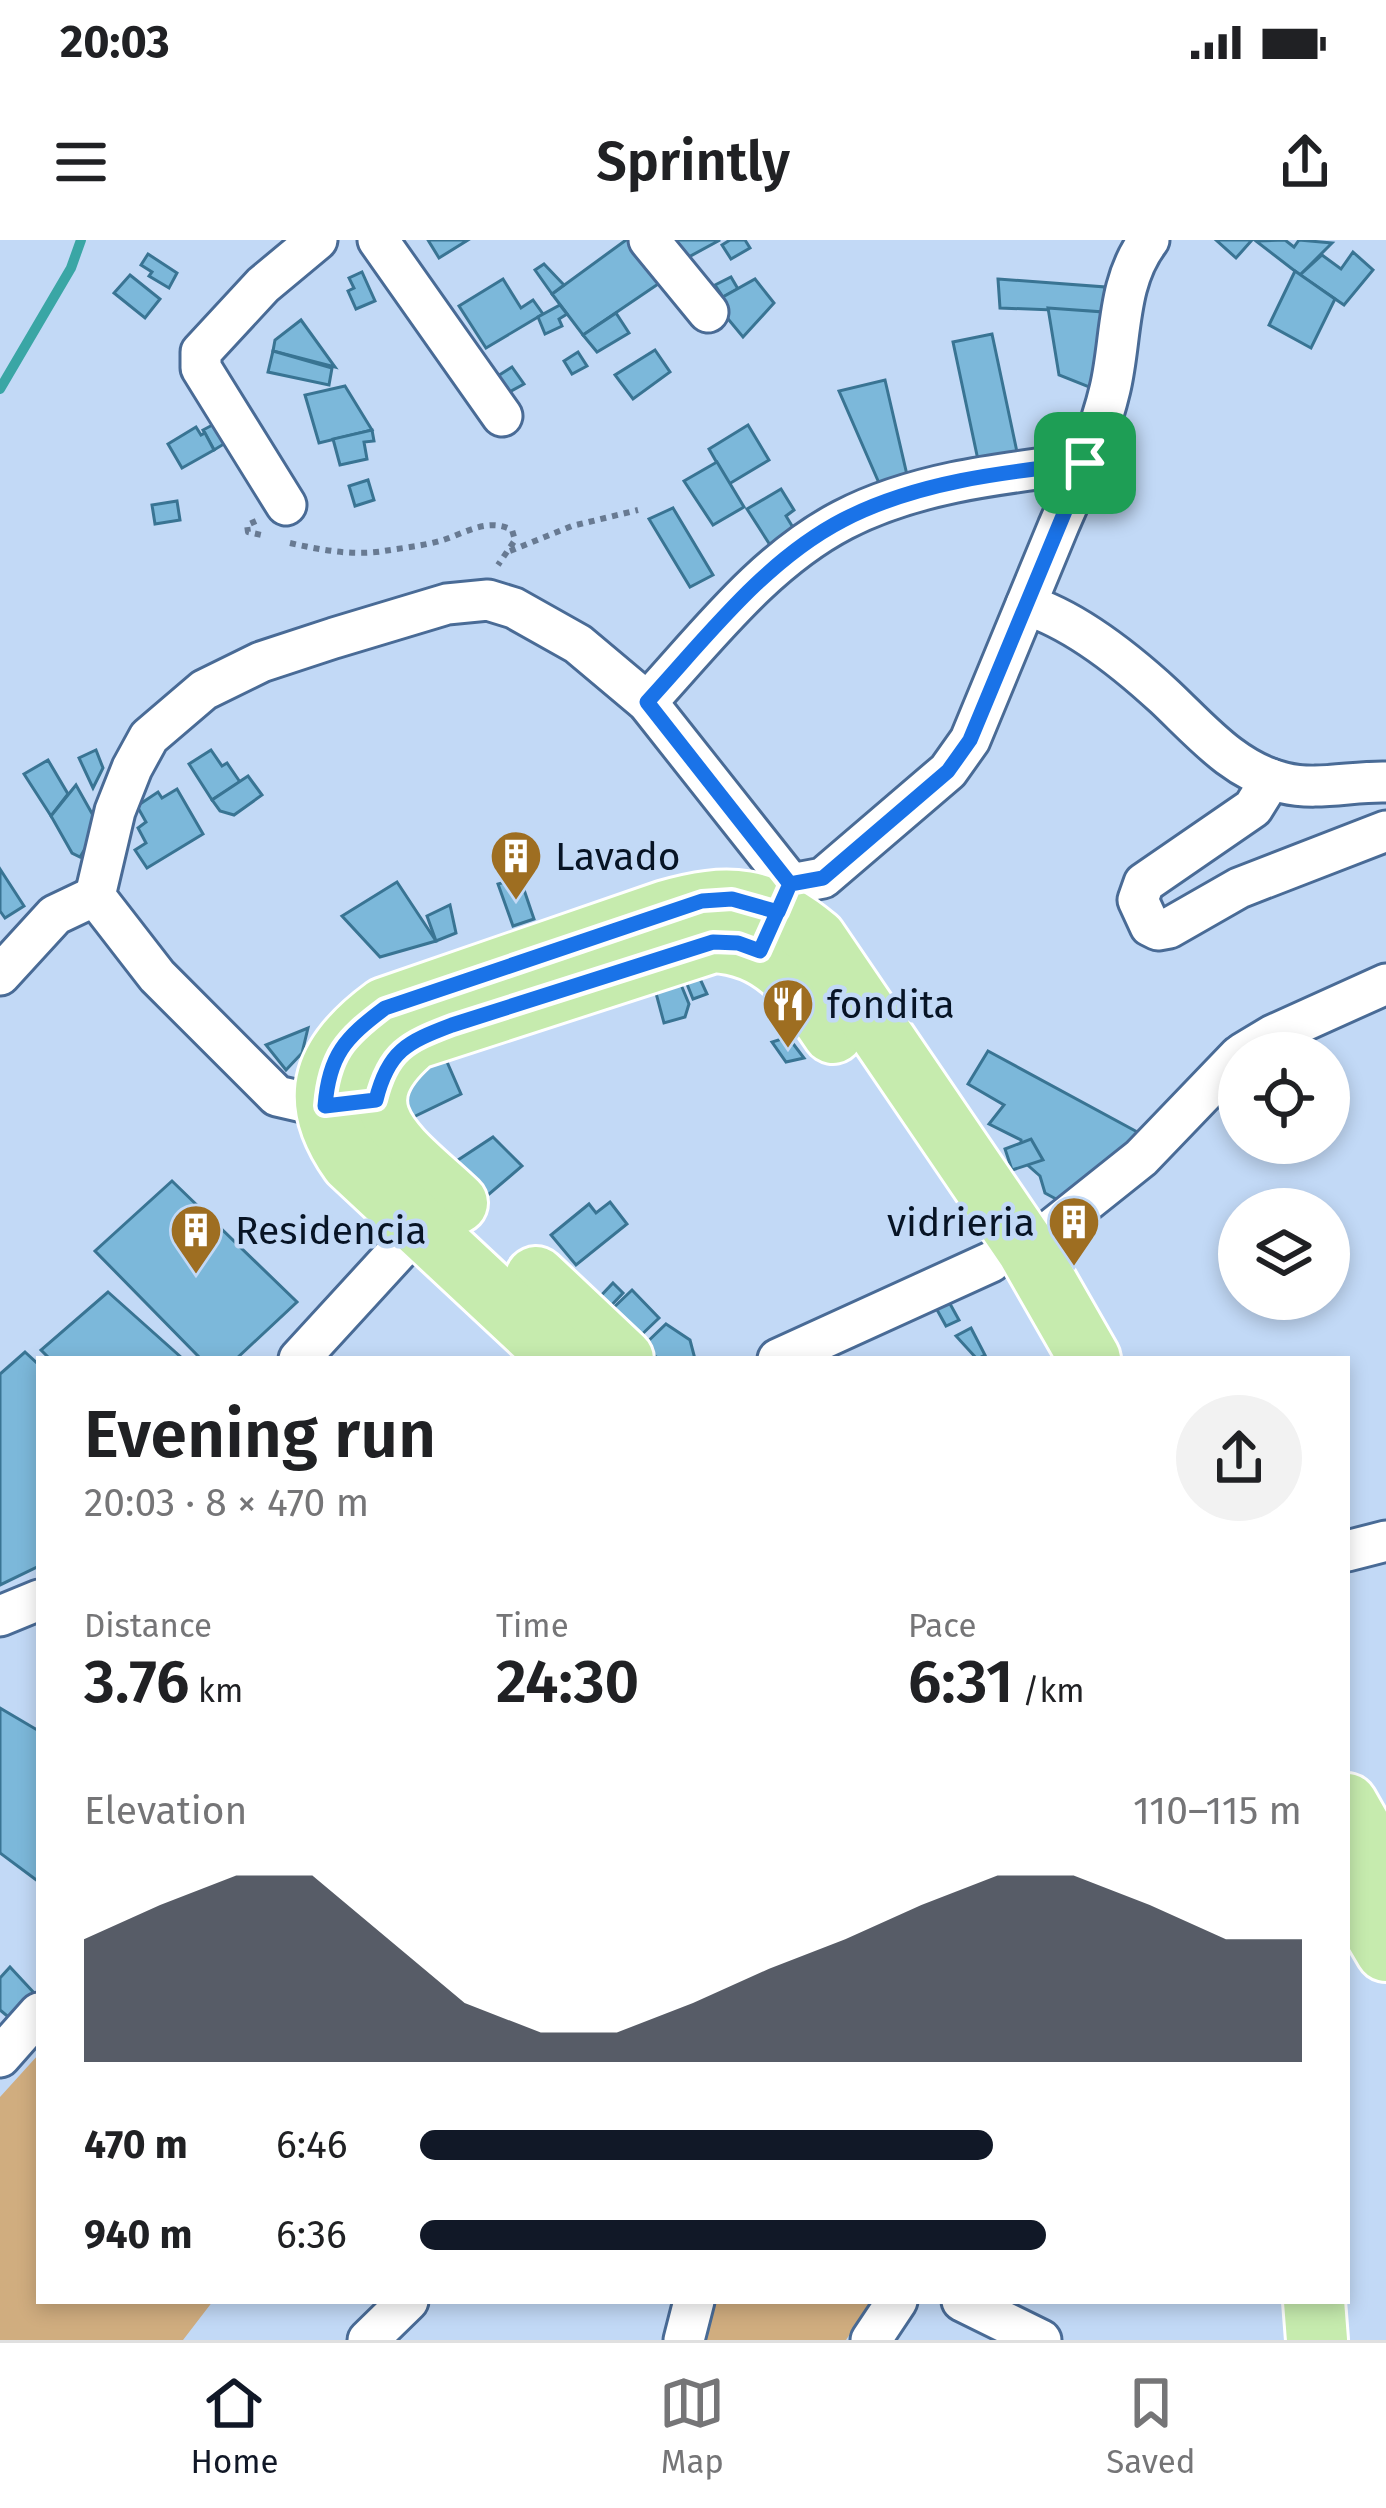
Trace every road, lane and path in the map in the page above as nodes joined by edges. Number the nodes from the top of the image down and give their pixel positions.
1 (317, 240) edge
2 (378, 240) edge
3 (650, 240) edge
4 (1149, 240) edge
5 (708, 311) dead end
6 (502, 416) dead end
7 (1085, 463) junction
8 (286, 505) joint
9 (638, 510) dead end
10 (507, 552) junction
11 (482, 601) junction
12 (1026, 605) junction
13 (647, 702) junction
14 (1271, 779) junction
15 (1386, 782) edge
16 (1386, 831) edge
17 (95, 896) junction
18 (776, 916) junction
19 (0, 975) edge
20 (1386, 983) edge
21 (1280, 1032) edge
22 (1218, 1078) edge
23 (350, 1103) junction
24 (421, 1226) junction
25 (1009, 1256) junction
26 (302, 1356) edge
27 (559, 1356) edge
28 (620, 1356) edge
29 (785, 1356) edge
30 (1045, 1356) edge
31 (1088, 1356) edge
32 (1386, 1541) edge
33 (1350, 1550) edge
34 (36, 1601) edge
35 (0, 1616) edge
36 (1350, 1809) edge
37 (1386, 1872) edge
38 (1350, 1890) edge
39 (1386, 1951) edge
40 (36, 2016) edge
41 (0, 2057) edge
42 (405, 2304) edge
43 (693, 2304) edge
44 (895, 2304) edge
45 (968, 2304) edge
46 (1275, 2304) edge
47 (1314, 2304) edge
48 (368, 2340) edge
49 (684, 2340) edge
50 (871, 2340) edge
51 (1041, 2340) edge
52 (1277, 2340) edge
53 (1317, 2340) edge

1 - 8 street
2 - 6 street
3 - 5 street
4 - 7 street
7 - 12 street
7 - 13 street
8 - 10 path
9 - 10 path
10 - 11 path
11 - 13 street
11 - 17 street
12 - 14 street
12 - 18 street
13 - 18 street
14 - 15 street
14 - 16 street
17 - 19 street
17 - 23 street
18 - 23 main road
18 - 25 main road
20 - 21 street
22 - 25 street
23 - 24 main road
23 - 28 main road
24 - 26 street
24 - 27 main road
25 - 29 street
25 - 30 main road
25 - 31 main road
32 - 33 street
34 - 35 street
36 - 37 main road
38 - 39 main road
40 - 41 street
42 - 48 street
43 - 49 street
44 - 50 street
45 - 51 street
46 - 52 main road
47 - 53 main road

